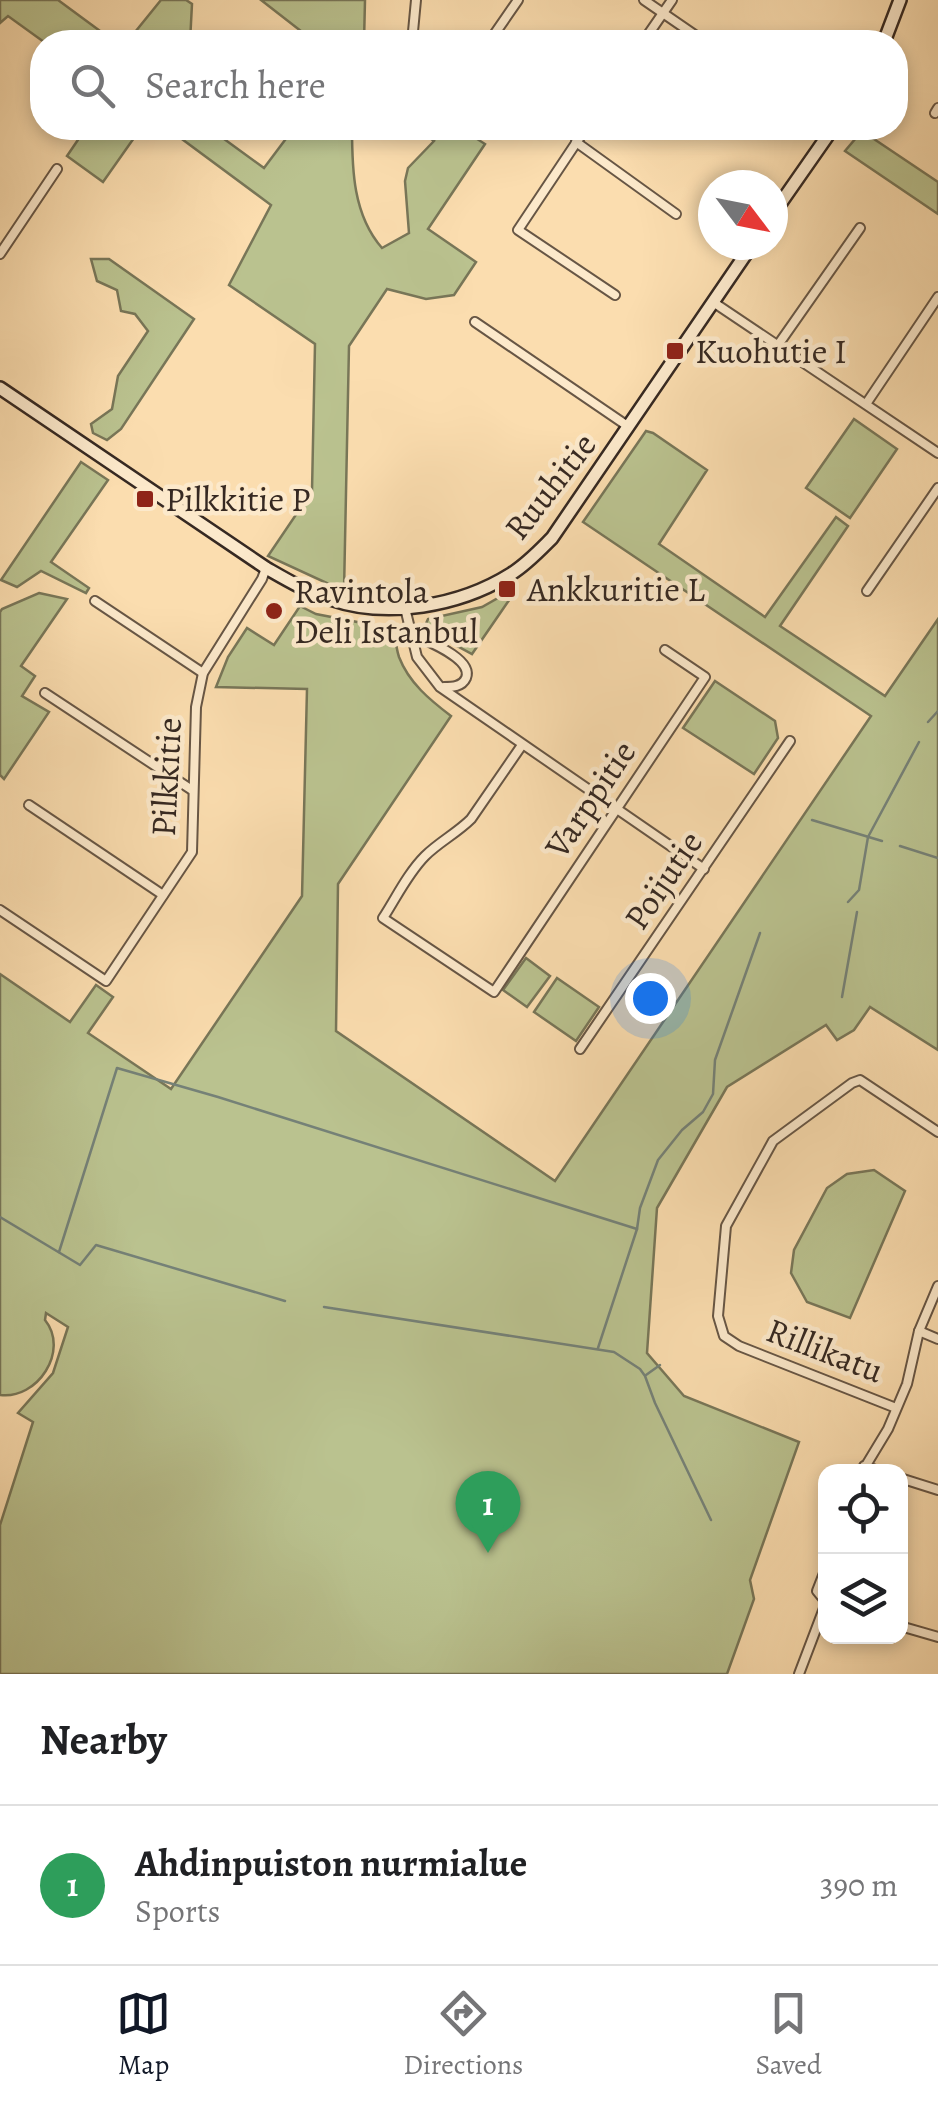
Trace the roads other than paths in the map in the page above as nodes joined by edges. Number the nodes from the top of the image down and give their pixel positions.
1 (416, 0) edge
2 (518, 0) edge
3 (644, 0) edge
4 (672, 0) edge
5 (900, 0) edge
6 (663, 13) junction
7 (413, 30) edge
8 (497, 30) edge
9 (651, 30) edge
10 (688, 30) edge
11 (889, 30) edge
12 (823, 140) edge
13 (576, 142) joint
14 (57, 170) dead end
15 (788, 192) edge
16 (676, 214) dead end
17 (860, 228) dead end
18 (0, 254) edge
19 (742, 260) edge
20 (615, 295) dead end
21 (938, 297) edge
22 (713, 302) junction
23 (475, 322) dead end
24 (778, 345) junction
25 (0, 388) edge
26 (866, 404) junction
27 (629, 427) junction
28 (938, 453) edge
29 (938, 488) edge
30 (266, 568) junction
31 (867, 591) dead end
32 (94, 602) dead end
33 (405, 608) junction
34 (410, 632) junction
35 (665, 650) dead end
36 (203, 673) junction
37 (440, 686) junction
38 (45, 693) dead end
39 (790, 741) dead end
40 (522, 745) junction
41 (192, 790) junction
42 (29, 805) dead end
43 (616, 809) junction
44 (704, 870) junction
45 (162, 895) junction
46 (0, 910) edge
47 (580, 1049) dead end
48 (938, 1132) edge
49 (938, 1286) edge
50 (918, 1332) junction
51 (938, 1339) edge
52 (896, 1408) junction
53 (866, 1464) edge
54 (908, 1481) edge
55 (938, 1490) edge
56 (818, 1625) edge
57 (908, 1629) edge
58 (938, 1638) edge
59 (800, 1674) edge

1 - 7 street
2 - 8 street
3 - 6 street
4 - 6 street
5 - 11 street
6 - 9 street
6 - 10 street
12 - 15 street
13 - 16 street
13 - 20 street
14 - 18 street
17 - 24 street
19 - 22 street, Ruuhitie
21 - 26 street
22 - 24 street
22 - 27 street, Ruuhitie
23 - 27 street
24 - 26 street
25 - 30 street, Ruuhitie
26 - 28 street
27 - 33 street, Ruuhitie
29 - 31 street
30 - 33 street, Ruuhitie
30 - 36 street, Pilkkitie
32 - 36 street
33 - 34 street
34 - 37 street
34 - 37 street
35 - 43 street, Varppitie
36 - 41 street, Pilkkitie
37 - 40 street
38 - 41 street
39 - 44 street, Poijutie
40 - 43 street
40 - 43 street, Varppitie
41 - 45 street, Pilkkitie
42 - 45 street
43 - 44 street
44 - 47 street, Poijutie
45 - 46 street, Pilkkitie
48 - 52 street, Rillikatu
49 - 50 street
50 - 51 street
50 - 52 street
52 - 53 street
54 - 55 street
56 - 59 street
57 - 58 street

